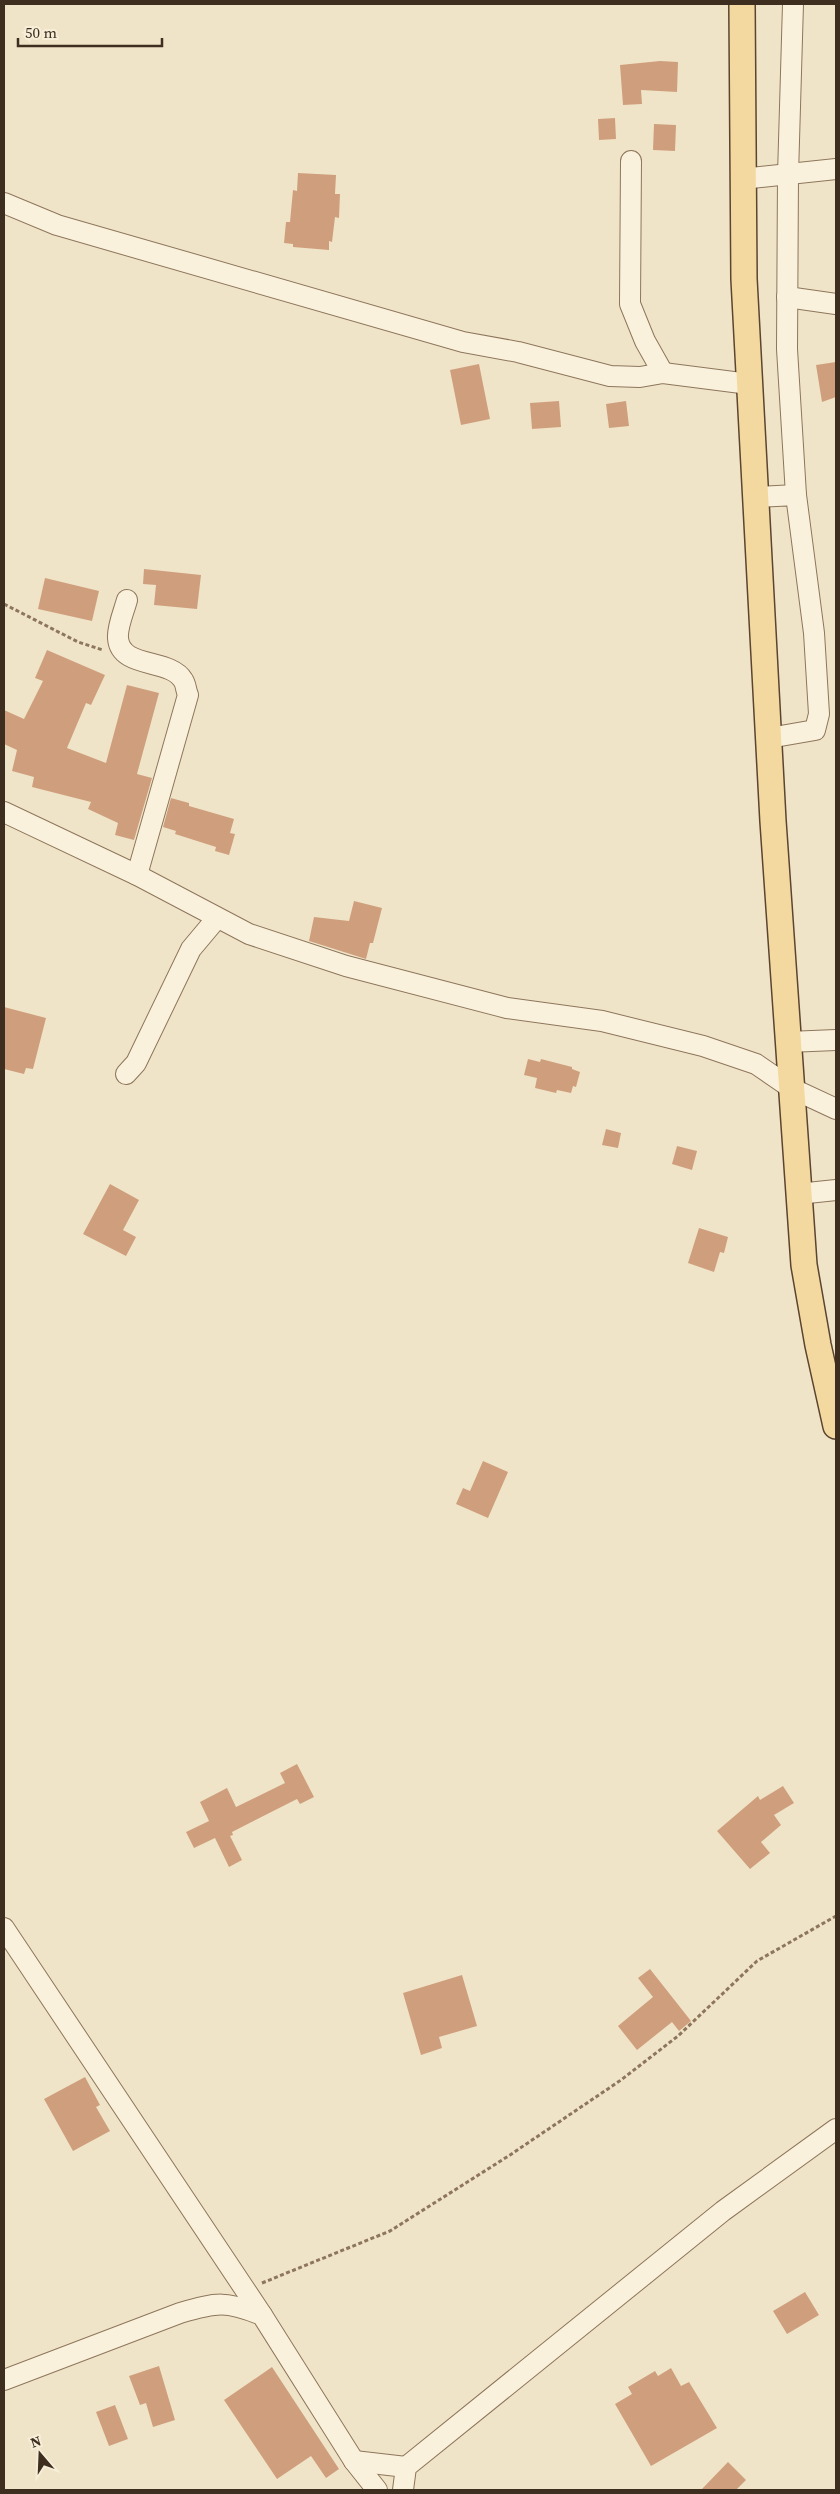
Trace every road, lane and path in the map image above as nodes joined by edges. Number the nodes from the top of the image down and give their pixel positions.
1 (742, 4) edge
2 (793, 4) edge
3 (631, 161) dead end
4 (836, 169) edge
5 (788, 175) junction
6 (742, 179) junction
7 (4, 203) edge
8 (787, 297) junction
9 (836, 304) edge
10 (663, 373) junction
11 (749, 384) junction
12 (796, 495) junction
13 (755, 497) junction
14 (127, 600) dead end
15 (4, 604) edge
16 (120, 646) junction
17 (769, 738) junction
18 (4, 812) edge
19 (137, 875) junction
20 (216, 918) junction
21 (836, 1040) edge
22 (788, 1042) junction
23 (126, 1074) dead end
24 (791, 1088) junction
25 (836, 1109) edge
26 (836, 1190) edge
27 (798, 1194) junction
28 (836, 1426) edge
29 (836, 1916) edge
30 (4, 1928) edge
31 (836, 2129) edge
32 (246, 2290) junction
33 (262, 2316) junction
34 (4, 2380) edge
35 (354, 2461) junction
36 (406, 2467) junction
37 (377, 2490) edge
38 (403, 2490) edge

1 - 6 main road
2 - 5 street
3 - 10 street
4 - 5 street
5 - 6 street
5 - 8 street
6 - 11 main road
7 - 10 street
8 - 9 street
8 - 12 street
10 - 11 street
11 - 13 main road
12 - 13 street
12 - 17 street
13 - 17 main road
14 - 16 street
15 - 16 path
16 - 19 street
17 - 22 main road
18 - 19 street
19 - 20 street
20 - 23 street
20 - 24 street
21 - 22 street
22 - 24 main road
24 - 25 street
24 - 27 main road
26 - 27 street
27 - 28 main road
29 - 32 path
30 - 32 street
31 - 36 street
32 - 33 street
33 - 34 street
33 - 35 street
35 - 36 street
35 - 37 street
36 - 38 street

